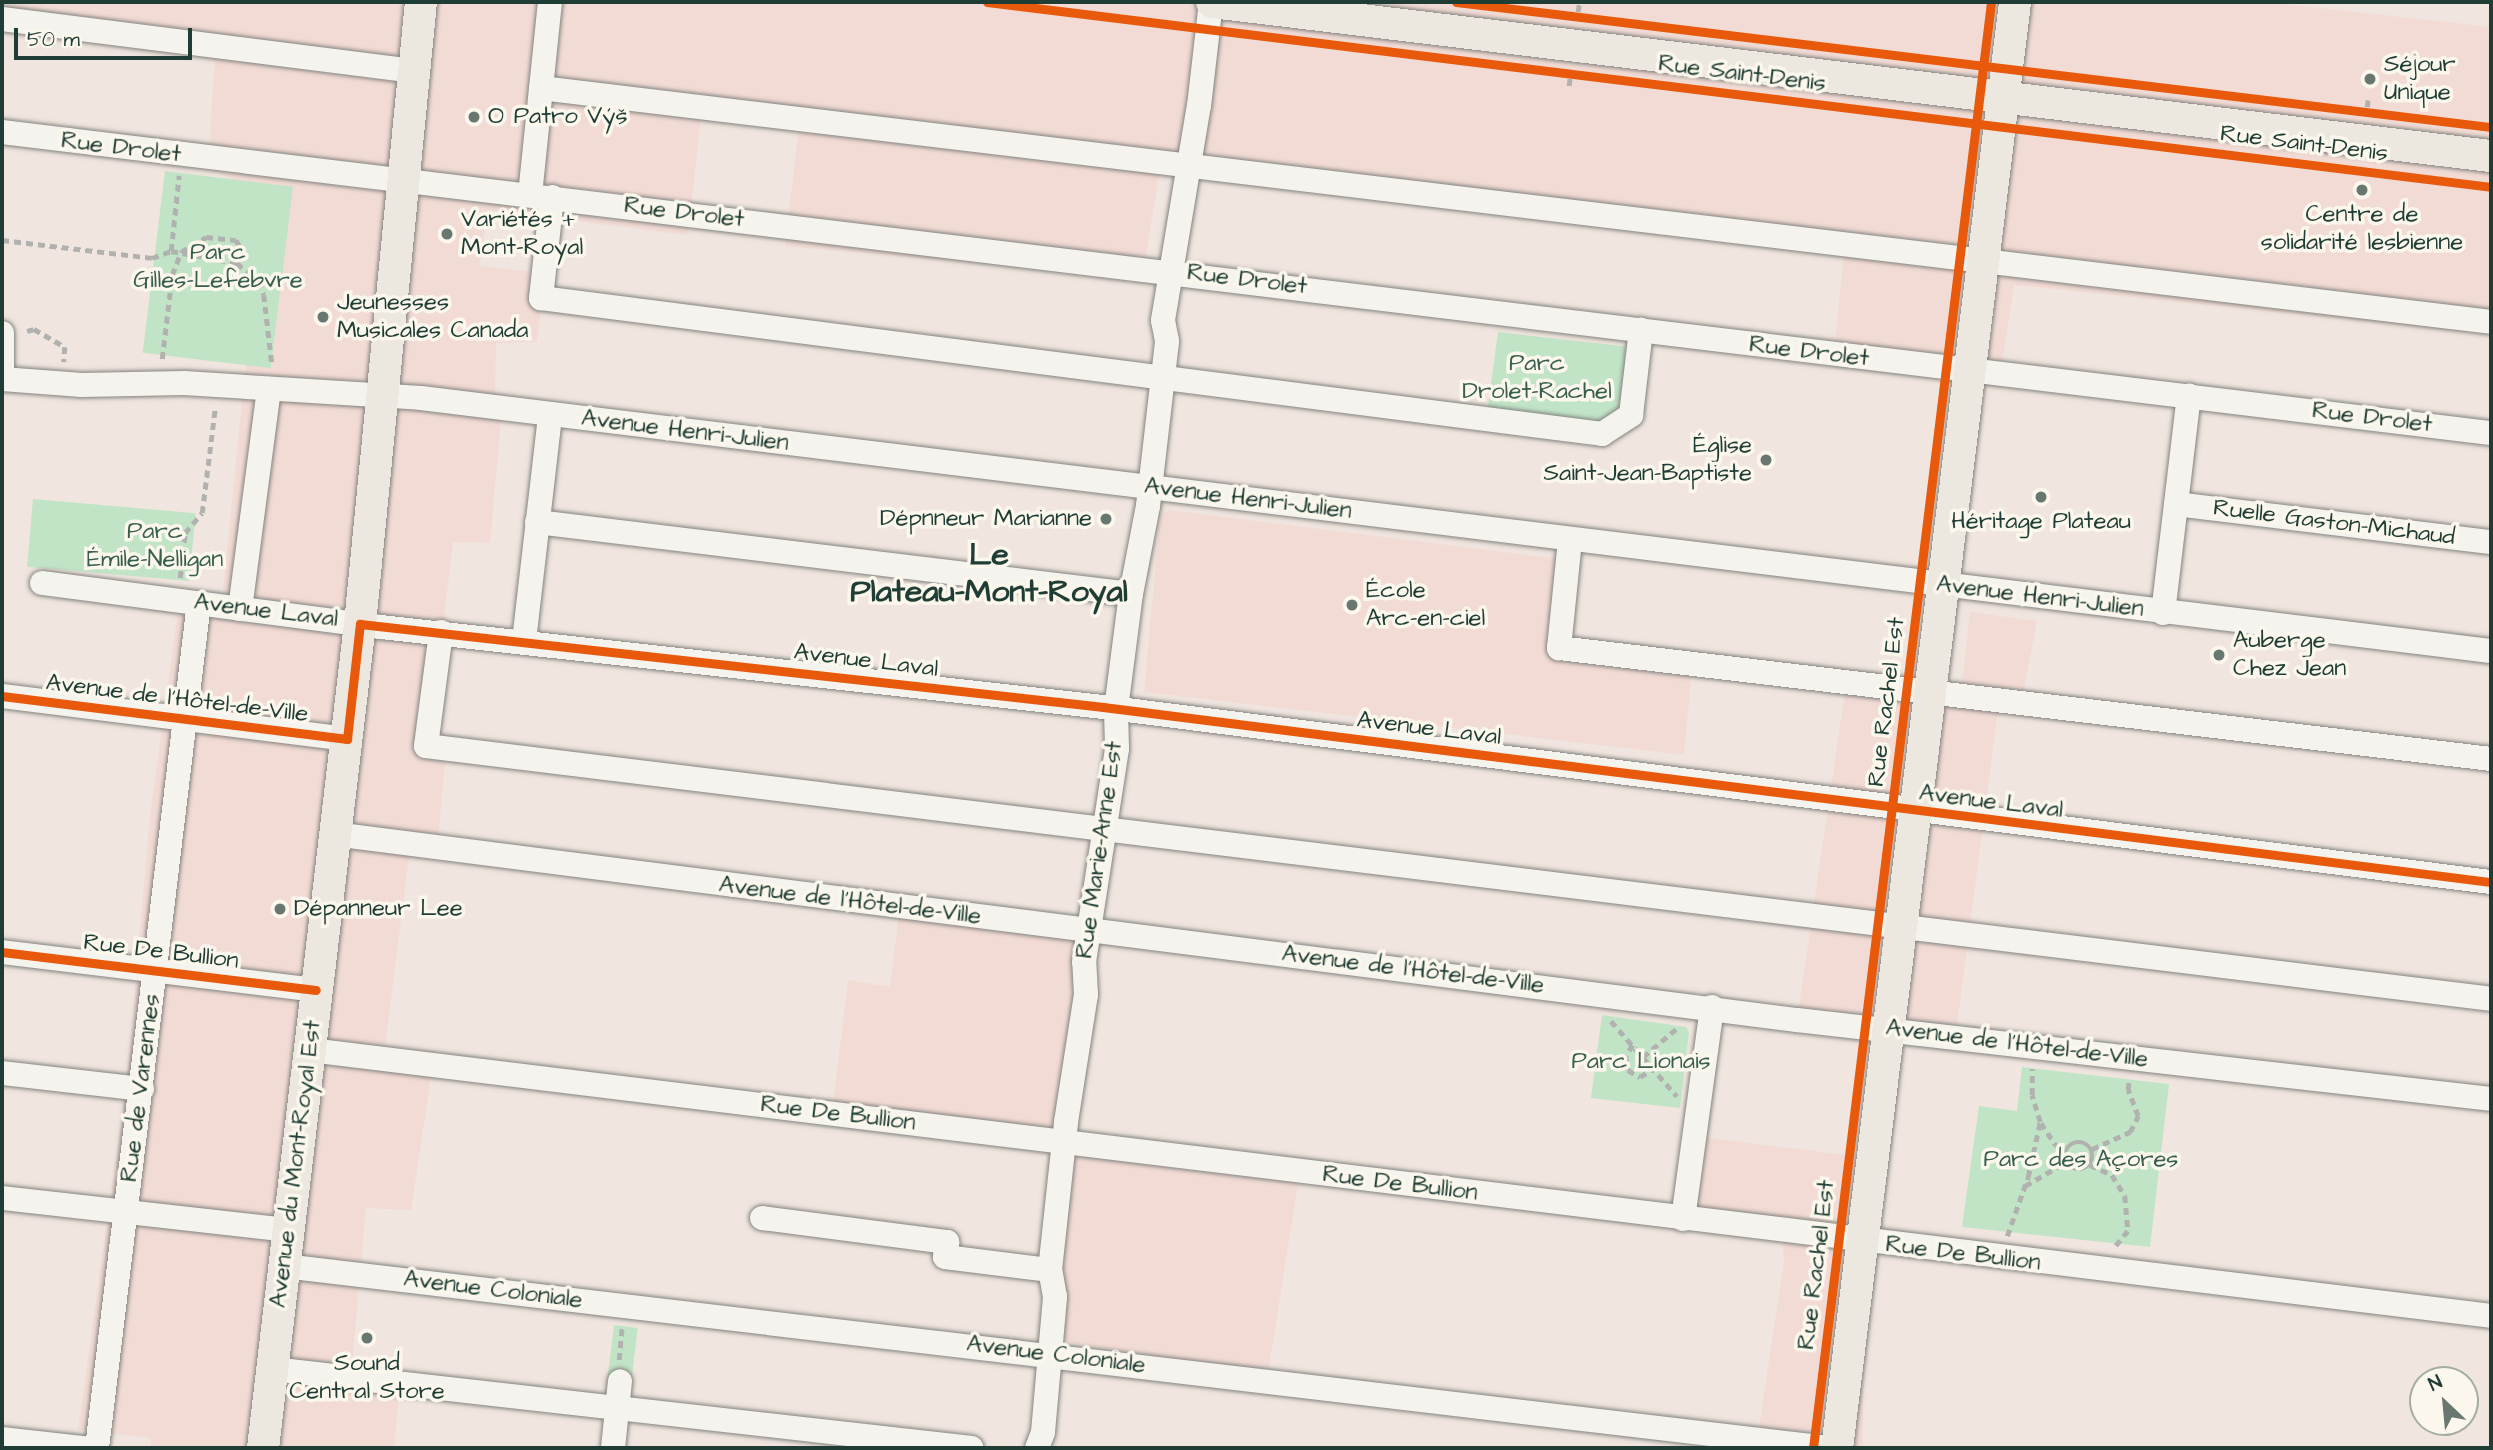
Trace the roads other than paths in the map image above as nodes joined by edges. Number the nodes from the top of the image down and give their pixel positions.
1 (421, 2) edge
2 (550, 2) edge
3 (1211, 2) edge
4 (2015, 2) edge
5 (2, 19) edge
6 (415, 71) junction
7 (541, 88) junction
8 (2004, 97) junction
9 (2, 132) edge
10 (2491, 156) edge
11 (1186, 164) junction
12 (406, 181) junction
13 (541, 196) junction
14 (1984, 261) junction
15 (1171, 271) junction
16 (2491, 322) edge
17 (1641, 330) junction
18 (2, 332) edge
19 (1970, 370) junction
20 (2, 379) edge
21 (1163, 380) junction
22 (269, 389) junction
23 (2189, 396) junction
24 (384, 398) junction
25 (550, 415) junction
26 (2491, 433) edge
27 (1149, 487) junction
28 (2176, 504) junction
29 (537, 522) junction
30 (1570, 540) junction
31 (2491, 542) edge
32 (42, 583) dead end
33 (1944, 584) junction
34 (1131, 594) junction
35 (188, 601) junction
36 (240, 609) junction
37 (2163, 612) junction
38 (360, 624) junction
39 (441, 632) junction
40 (524, 641) junction
41 (2491, 651) edge
42 (1930, 691) junction
43 (2, 696) edge
44 (1116, 709) junction
45 (186, 719) junction
46 (347, 738) junction
47 (2491, 759) edge
48 (1914, 812) junction
49 (1105, 832) junction
50 (334, 834) junction
51 (2491, 882) edge
52 (1900, 929) junction
53 (1091, 931) junction
54 (2, 952) edge
55 (155, 970) junction
56 (316, 990) junction
57 (2491, 999) edge
58 (1712, 1007) junction
59 (1889, 1029) junction
60 (310, 1050) junction
61 (2, 1073) edge
62 (142, 1089) junction
63 (2491, 1099) edge
64 (1064, 1142) junction
65 (2, 1198) edge
66 (126, 1212) junction
67 (762, 1218) dead end
68 (1683, 1219) junction
69 (288, 1230) junction
70 (1862, 1242) junction
71 (284, 1266) junction
72 (1051, 1270) junction
73 (2491, 1316) edge
74 (1049, 1354) junction
75 (272, 1368) junction
76 (620, 1381) road end
77 (618, 1407) junction
78 (2, 1438) edge
79 (84, 1448) edge
80 (97, 1448) edge
81 (264, 1448) edge
82 (613, 1448) edge
83 (972, 1448) edge
84 (1037, 1448) edge
85 (1828, 1448) edge
86 (1837, 1448) edge

1 - 6 main road, Avenue du Mont-Royal Est
2 - 7 street
3 - 8 main road, Rue Saint-Denis
3 - 11 street, Rue Marie-Anne Est
4 - 8 main road, Rue Rachel Est
5 - 6 street
6 - 12 main road, Avenue du Mont-Royal Est
7 - 11 street
7 - 13 street
8 - 10 main road, Rue Saint-Denis
8 - 14 main road, Rue Rachel Est
9 - 12 street, Rue Drolet
11 - 14 street
11 - 15 street, Rue Marie-Anne Est
12 - 13 street, Rue Drolet
12 - 24 main road, Avenue du Mont-Royal Est
13 - 15 street, Rue Drolet
13 - 21 street
14 - 16 street
14 - 19 main road, Rue Rachel Est
15 - 17 street, Rue Drolet
15 - 21 street, Rue Marie-Anne Est
17 - 19 street, Rue Drolet
17 - 21 street
18 - 20 street
19 - 23 street, Rue Drolet
19 - 33 main road, Rue Rachel Est
20 - 22 street, Avenue Henri-Julien
21 - 27 street, Rue Marie-Anne Est
22 - 24 street, Avenue Henri-Julien
22 - 36 street
23 - 26 street, Rue Drolet
23 - 28 street
24 - 25 street, Avenue Henri-Julien
24 - 38 main road, Avenue du Mont-Royal Est
25 - 27 street, Avenue Henri-Julien
25 - 29 street
27 - 30 street, Avenue Henri-Julien
27 - 34 street, Rue Marie-Anne Est
28 - 31 street, Ruelle Gaston-Michaud
28 - 37 street
29 - 34 street
29 - 40 street
30 - 33 street, Avenue Henri-Julien
30 - 42 street
32 - 35 street, Avenue Laval
33 - 37 street, Avenue Henri-Julien
33 - 42 main road, Rue Rachel Est
34 - 44 street, Rue Marie-Anne Est
35 - 36 street, Avenue Laval
35 - 45 street, Rue de Varennes
36 - 38 street, Avenue Laval
37 - 41 street, Avenue Henri-Julien
38 - 39 street, Avenue Laval
38 - 46 main road, Avenue du Mont-Royal Est
39 - 40 street, Avenue Laval
39 - 49 street
40 - 44 street, Avenue Laval
42 - 47 street
42 - 48 main road, Rue Rachel Est
43 - 45 street, Avenue de l'Hôtel-de-Ville
44 - 48 street, Avenue Laval
44 - 49 street, Rue Marie-Anne Est
45 - 46 street, Avenue de l'Hôtel-de-Ville
45 - 55 street, Rue de Varennes
46 - 50 main road, Avenue du Mont-Royal Est
48 - 51 street, Avenue Laval
48 - 52 main road, Rue Rachel Est
49 - 52 street
49 - 53 street, Rue Marie-Anne Est
50 - 53 street, Avenue de l'Hôtel-de-Ville
50 - 56 main road, Avenue du Mont-Royal Est
52 - 57 street
52 - 59 main road, Rue Rachel Est
53 - 58 street, Avenue de l'Hôtel-de-Ville
53 - 64 street, Rue Marie-Anne Est
54 - 55 street, Rue De Bullion
55 - 56 street, Rue De Bullion
55 - 62 street, Rue de Varennes
56 - 60 main road, Avenue du Mont-Royal Est
58 - 59 street, Avenue de l'Hôtel-de-Ville
58 - 68 street
59 - 63 street, Avenue de l'Hôtel-de-Ville
59 - 70 main road, Rue Rachel Est
60 - 64 street, Rue De Bullion
60 - 69 main road, Avenue du Mont-Royal Est
61 - 62 street
62 - 66 street, Rue de Varennes
64 - 68 street, Rue De Bullion
64 - 72 street, Rue Marie-Anne Est
65 - 66 street
66 - 69 street
66 - 80 street, Rue de Varennes
67 - 72 street
68 - 70 street, Rue De Bullion
69 - 71 main road, Avenue du Mont-Royal Est
70 - 73 street, Rue De Bullion
70 - 86 main road, Rue Rachel Est
71 - 74 street, Avenue Coloniale
71 - 75 main road, Avenue du Mont-Royal Est
72 - 74 street, Rue Marie-Anne Est
74 - 84 street, Rue Marie-Anne Est
74 - 85 street, Avenue Coloniale
75 - 77 street
75 - 81 main road, Avenue du Mont-Royal Est
76 - 77 street
77 - 82 street
77 - 83 street
78 - 79 street

